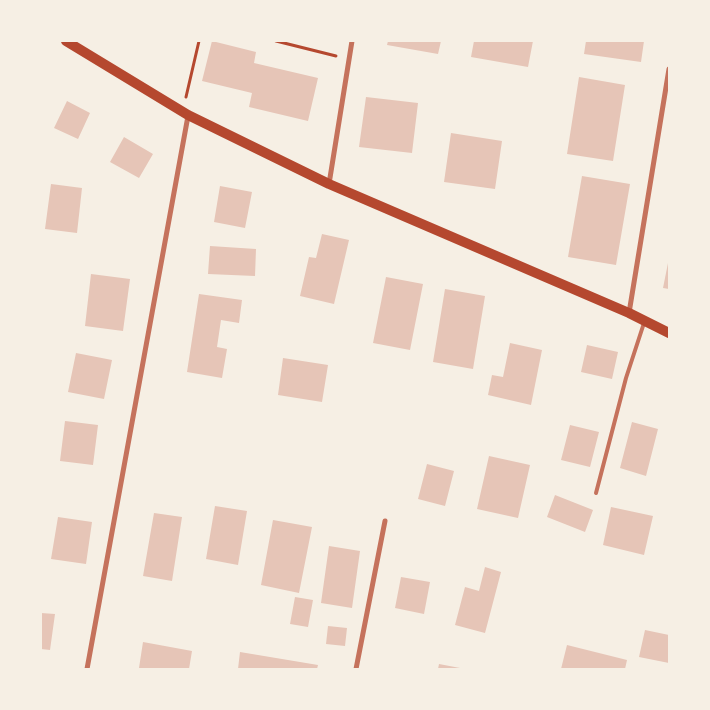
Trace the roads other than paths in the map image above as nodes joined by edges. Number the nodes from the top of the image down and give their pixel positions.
1 (66, 41) edge
2 (352, 41) edge
3 (669, 69) edge
4 (186, 114) junction
5 (329, 184) junction
6 (629, 313) junction
7 (644, 321) junction
8 (669, 333) edge
9 (596, 493) dead end
10 (385, 521) dead end
11 (87, 669) edge
12 (356, 669) edge

1 - 4 main road
2 - 5 street
3 - 6 street
4 - 5 main road
4 - 11 street
5 - 6 main road
6 - 7 main road
7 - 8 main road
7 - 9 lane
10 - 12 street

